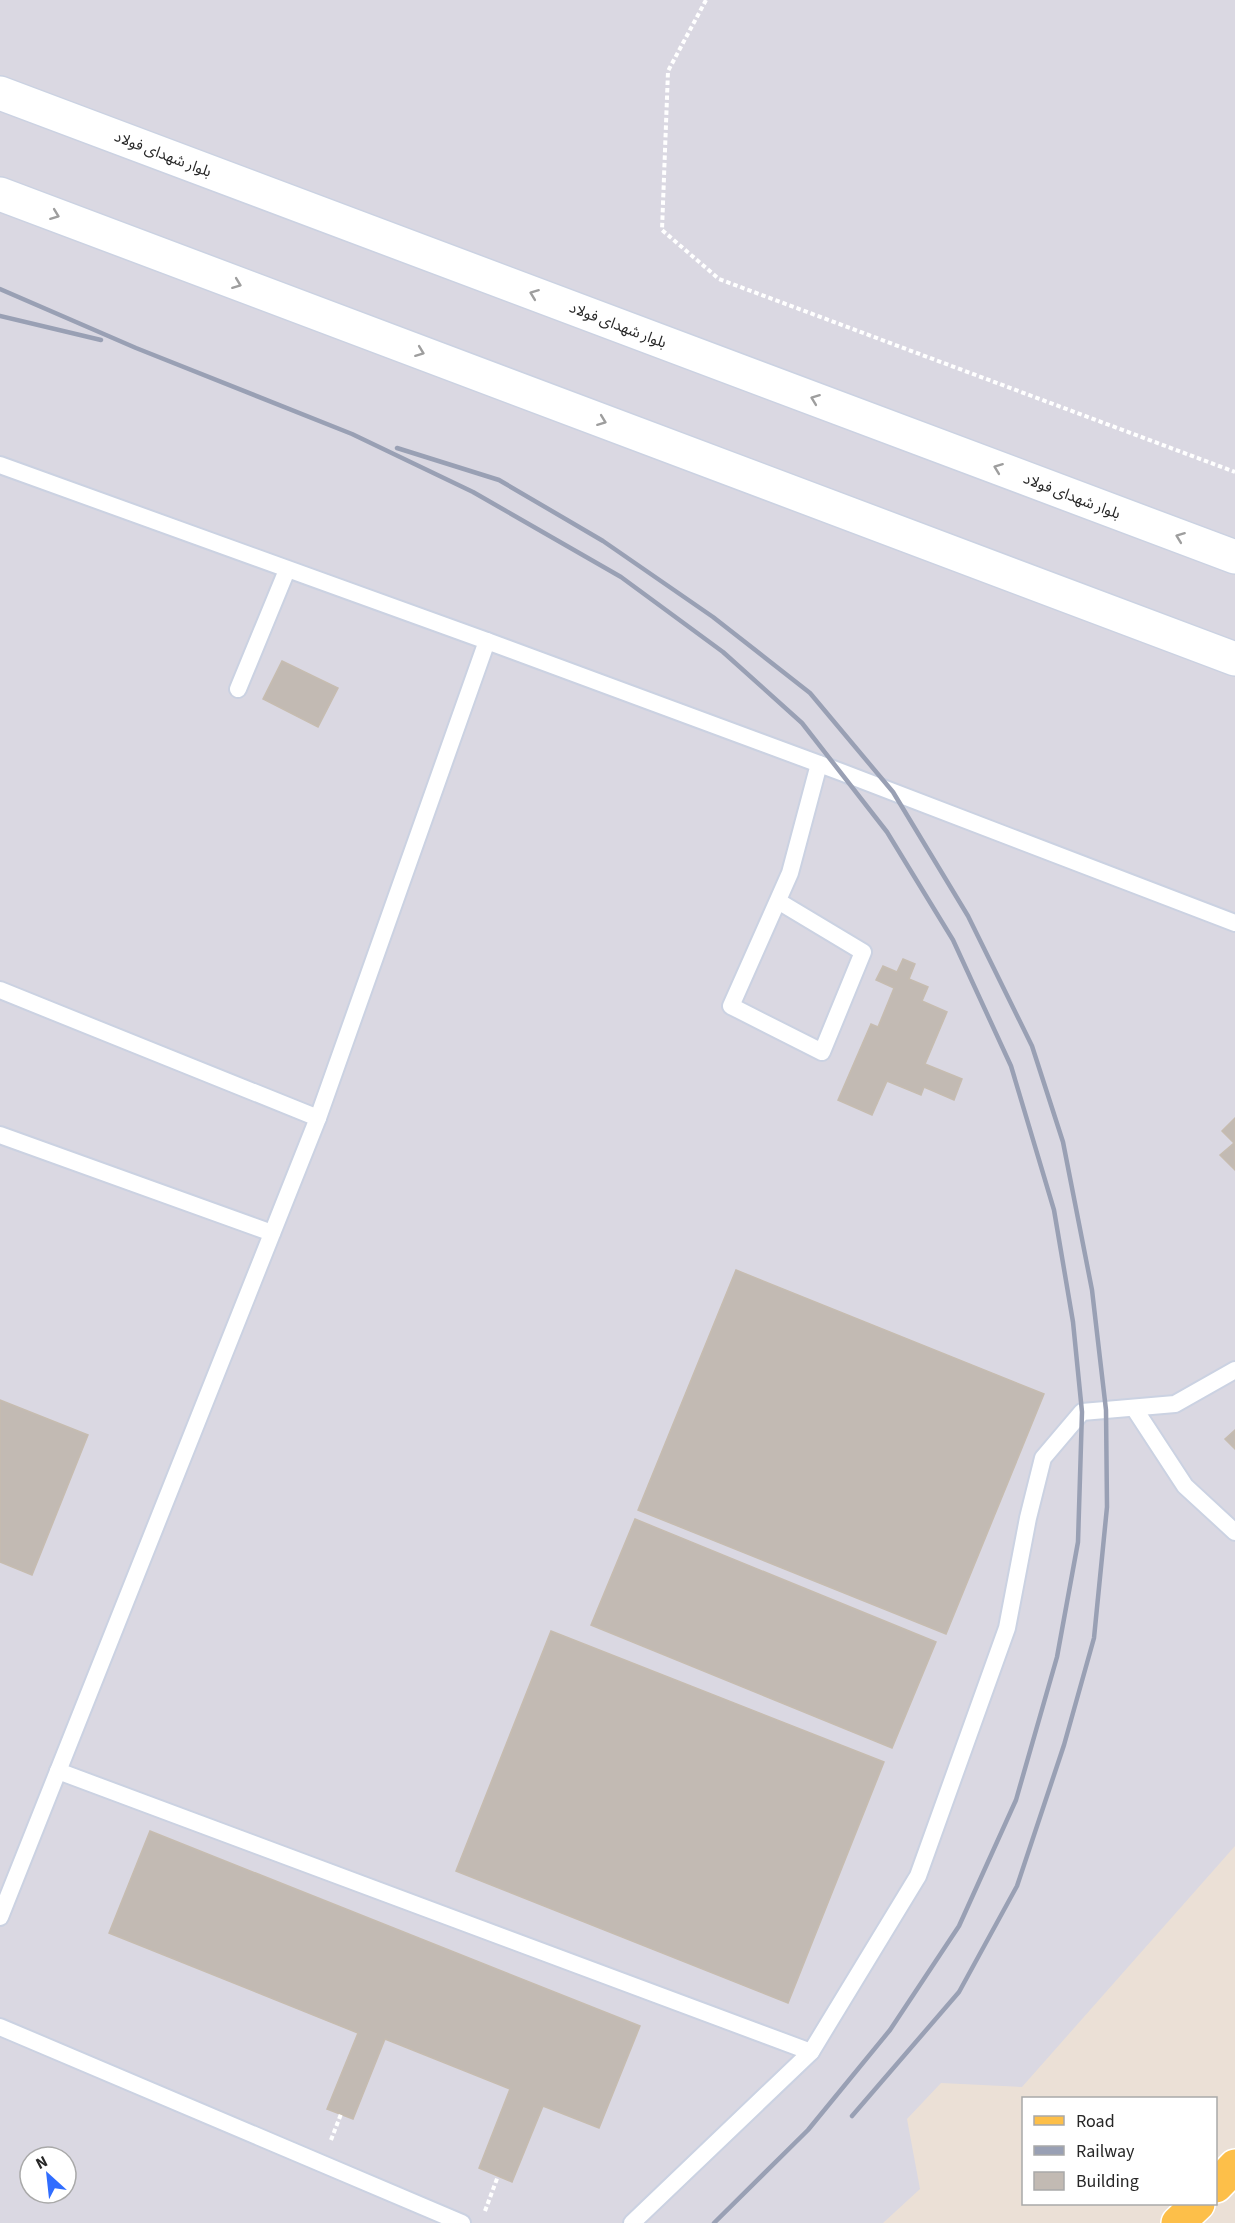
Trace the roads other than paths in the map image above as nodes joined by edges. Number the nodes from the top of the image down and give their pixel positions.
1 (0, 93) edge
2 (0, 194) edge
3 (0, 465) edge
4 (1235, 557) edge
5 (287, 570) junction
6 (487, 641) junction
7 (1235, 659) edge
8 (238, 689) dead end
9 (819, 764) junction
10 (778, 901) junction
11 (1235, 922) edge
12 (0, 990) edge
13 (318, 1118) junction
14 (0, 1135) edge
15 (272, 1233) junction
16 (1235, 1370) edge
17 (1134, 1408) junction
18 (1235, 1532) edge
19 (58, 1770) junction
20 (0, 1917) edge
21 (0, 2027) edge
22 (811, 2052) junction
23 (1235, 2166) edge
24 (1217, 2184) edge
25 (1197, 2205) edge
26 (462, 2223) edge
27 (632, 2223) edge
28 (1178, 2223) edge

4 -> 1 street, بلوار شهدای فولاد
2 -> 7 street
3 - 5 lane
5 - 6 lane
5 - 8 lane
6 - 9 lane
6 - 13 lane
9 - 10 lane
9 - 11 lane
10 - 10 lane
12 - 13 lane
13 - 15 lane
14 - 15 lane
15 - 19 lane
16 - 17 lane
17 - 18 lane
17 - 22 lane
19 - 20 lane
19 - 22 lane
21 - 26 lane
22 - 27 lane
23 - 24 main road
25 - 28 main road

